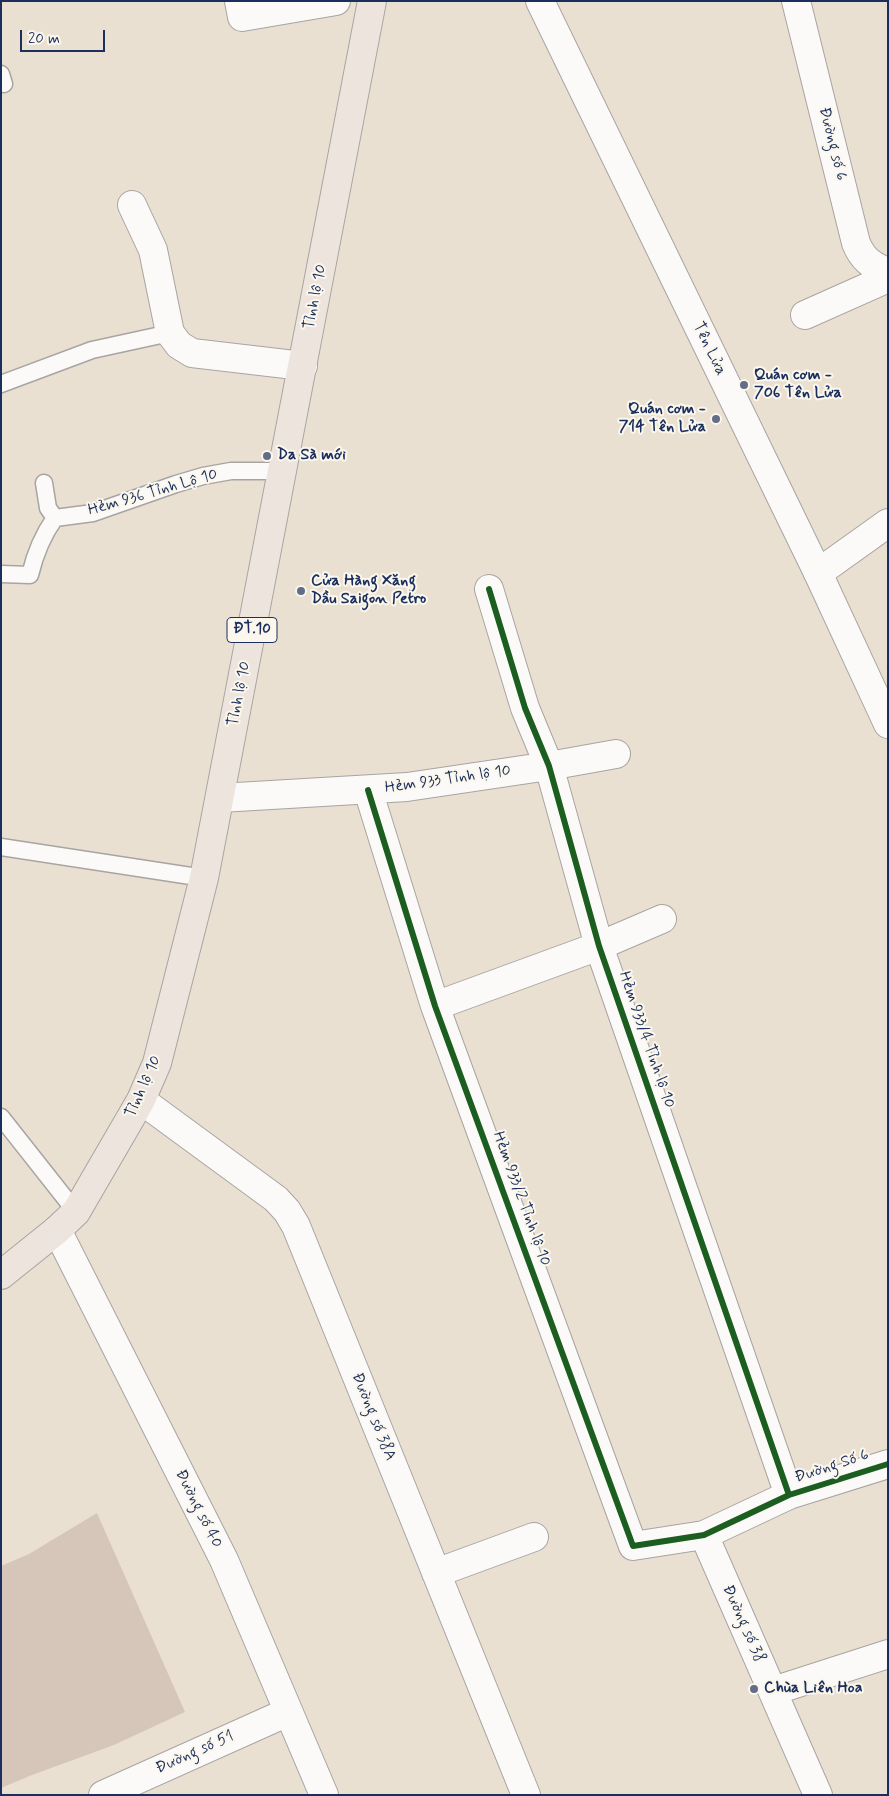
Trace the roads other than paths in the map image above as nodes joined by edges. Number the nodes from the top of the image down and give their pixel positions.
1 (239, 1) edge
2 (336, 1) edge
3 (372, 1) edge
4 (540, 1) edge
5 (796, 1) edge
6 (132, 205) dead end
7 (888, 272) edge
8 (888, 278) edge
9 (805, 315) dead end
10 (170, 333) junction
11 (303, 366) junction
12 (1, 384) edge
13 (283, 471) junction
14 (44, 483) dead end
15 (55, 518) junction
16 (888, 523) edge
17 (818, 573) junction
18 (1, 574) edge
19 (489, 589) dead end
20 (888, 724) edge
21 (616, 754) dead end
22 (550, 766) junction
23 (368, 790) junction
24 (220, 798) junction
25 (1, 847) edge
26 (204, 878) junction
27 (662, 919) dead end
28 (599, 946) junction
29 (435, 1006) junction
30 (141, 1100) junction
31 (1, 1117) edge
32 (67, 1221) junction
33 (1, 1275) edge
34 (888, 1464) edge
35 (789, 1495) junction
36 (704, 1535) junction
37 (534, 1537) dead end
38 (436, 1573) junction
39 (888, 1654) edge
40 (773, 1691) junction
41 (288, 1712) junction
42 (103, 1795) edge
43 (324, 1795) edge
44 (526, 1795) edge
45 (818, 1795) edge

1 - 2 street
3 - 11 main road, Tỉnh lộ 10 / ĐT.10
4 - 17 street, Tên Lửa
5 - 7 street, Đường số 6
6 - 10 street
8 - 9 street
10 - 11 street
10 - 12 lane
11 - 13 main road, Tỉnh lộ 10 / ĐT.10
13 - 15 lane, Hẻm 936 Tỉnh Lộ 10
13 - 24 main road, Tỉnh lộ 10 / ĐT.10
14 - 15 lane
15 - 18 lane
16 - 17 street
17 - 20 street, Tên Lửa
19 - 22 street, Hẻm 933/4 Tỉnh lộ 10
21 - 22 street, Hẻm 933 Tỉnh lộ 10
22 - 23 street, Hẻm 933 Tỉnh lộ 10
22 - 28 street, Hẻm 933/4 Tỉnh lộ 10
23 - 24 street, Hẻm 933 Tỉnh lộ 10
23 - 29 street, Hẻm 933/2 Tỉnh lộ 10
24 - 26 main road, Tỉnh lộ 10 / ĐT.10
25 - 26 lane
26 - 30 main road, Tỉnh lộ 10 / ĐT.10
27 - 28 street
28 - 29 street
28 - 35 street, Hẻm 933/4 Tỉnh lộ 10
29 - 36 street, Hẻm 933/2 Tỉnh lộ 10
30 - 32 main road, Tỉnh lộ 10 / ĐT.10
30 - 38 street, Đường số 38A
31 - 32 lane
32 - 33 main road, Tỉnh lộ 10 / ĐT.10
32 - 41 street, Đường số 40
34 - 35 street, Đường Số 6
35 - 36 street, Đường Số 6
36 - 40 street, Đường số 38
37 - 38 street
38 - 44 street, Đường số 38A
39 - 40 street
40 - 45 street, Đường số 38
41 - 42 street, Đường số 51
41 - 43 street, Đường số 40

